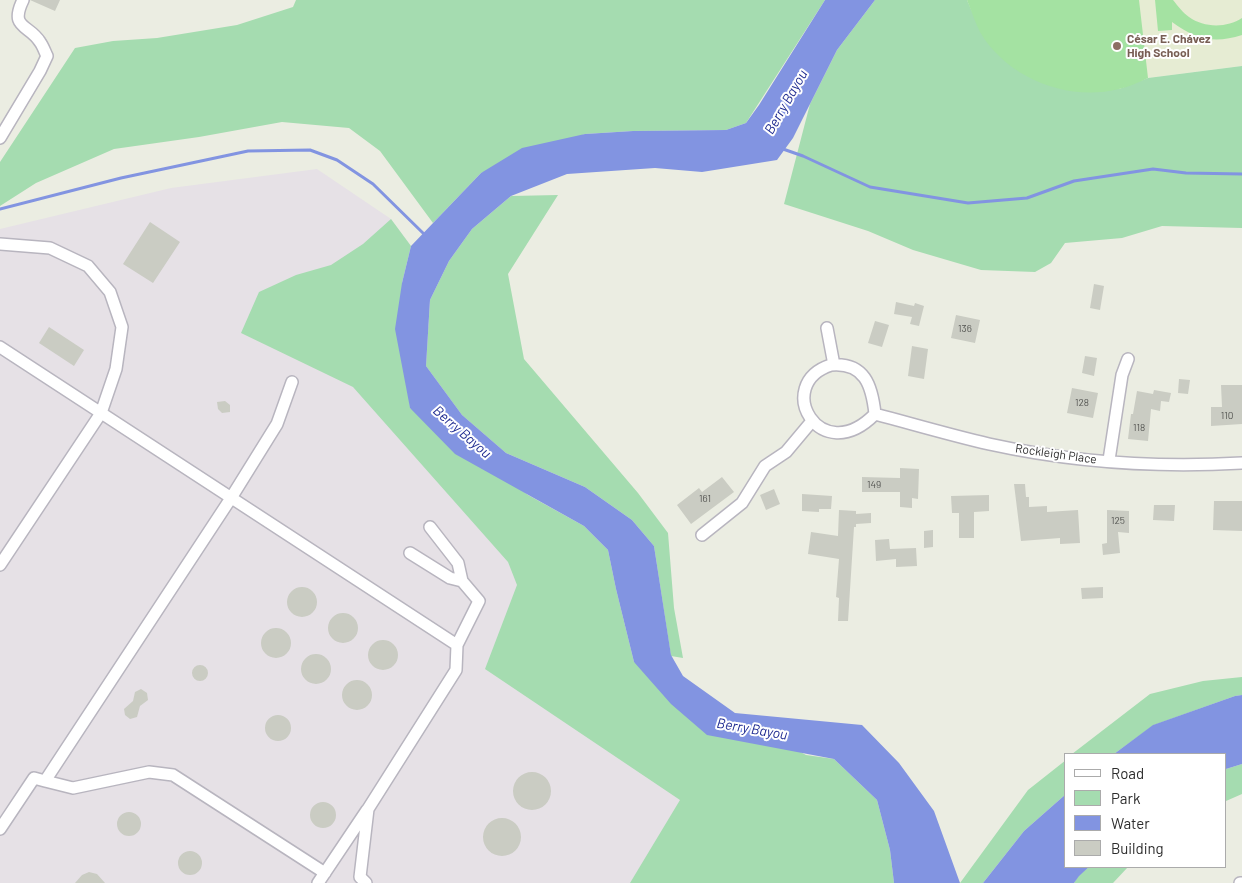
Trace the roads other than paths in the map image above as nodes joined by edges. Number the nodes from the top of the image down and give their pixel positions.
1 (23, 0) edge
2 (0, 138) edge
3 (0, 244) edge
4 (827, 328) dead end
5 (0, 347) edge
6 (1128, 359) dead end
7 (834, 365) junction
8 (292, 382) dead end
9 (101, 413) junction
10 (875, 414) junction
11 (812, 421) junction
12 (1109, 460) junction
13 (1242, 463) edge
14 (231, 498) junction
15 (430, 527) dead end
16 (702, 534) dead end
17 (410, 553) dead end
18 (0, 565) edge
19 (462, 581) junction
20 (457, 645) junction
21 (45, 781) junction
22 (368, 809) junction
23 (0, 829) edge
24 (322, 878) edge
25 (361, 881) edge

1 - 2 street
3 - 9 street
4 - 7 street
5 - 9 street
6 - 12 street
7 - 10 street
7 - 11 street
8 - 14 street
9 - 14 street
9 - 18 street
10 - 11 street
10 - 12 street, Rockleigh Place
11 - 16 street
12 - 13 street, Rockleigh Place
14 - 20 street
14 - 21 street
15 - 19 street
17 - 19 street
19 - 20 street
20 - 22 street
21 - 23 street
21 - 24 street
22 - 24 street
22 - 25 street

